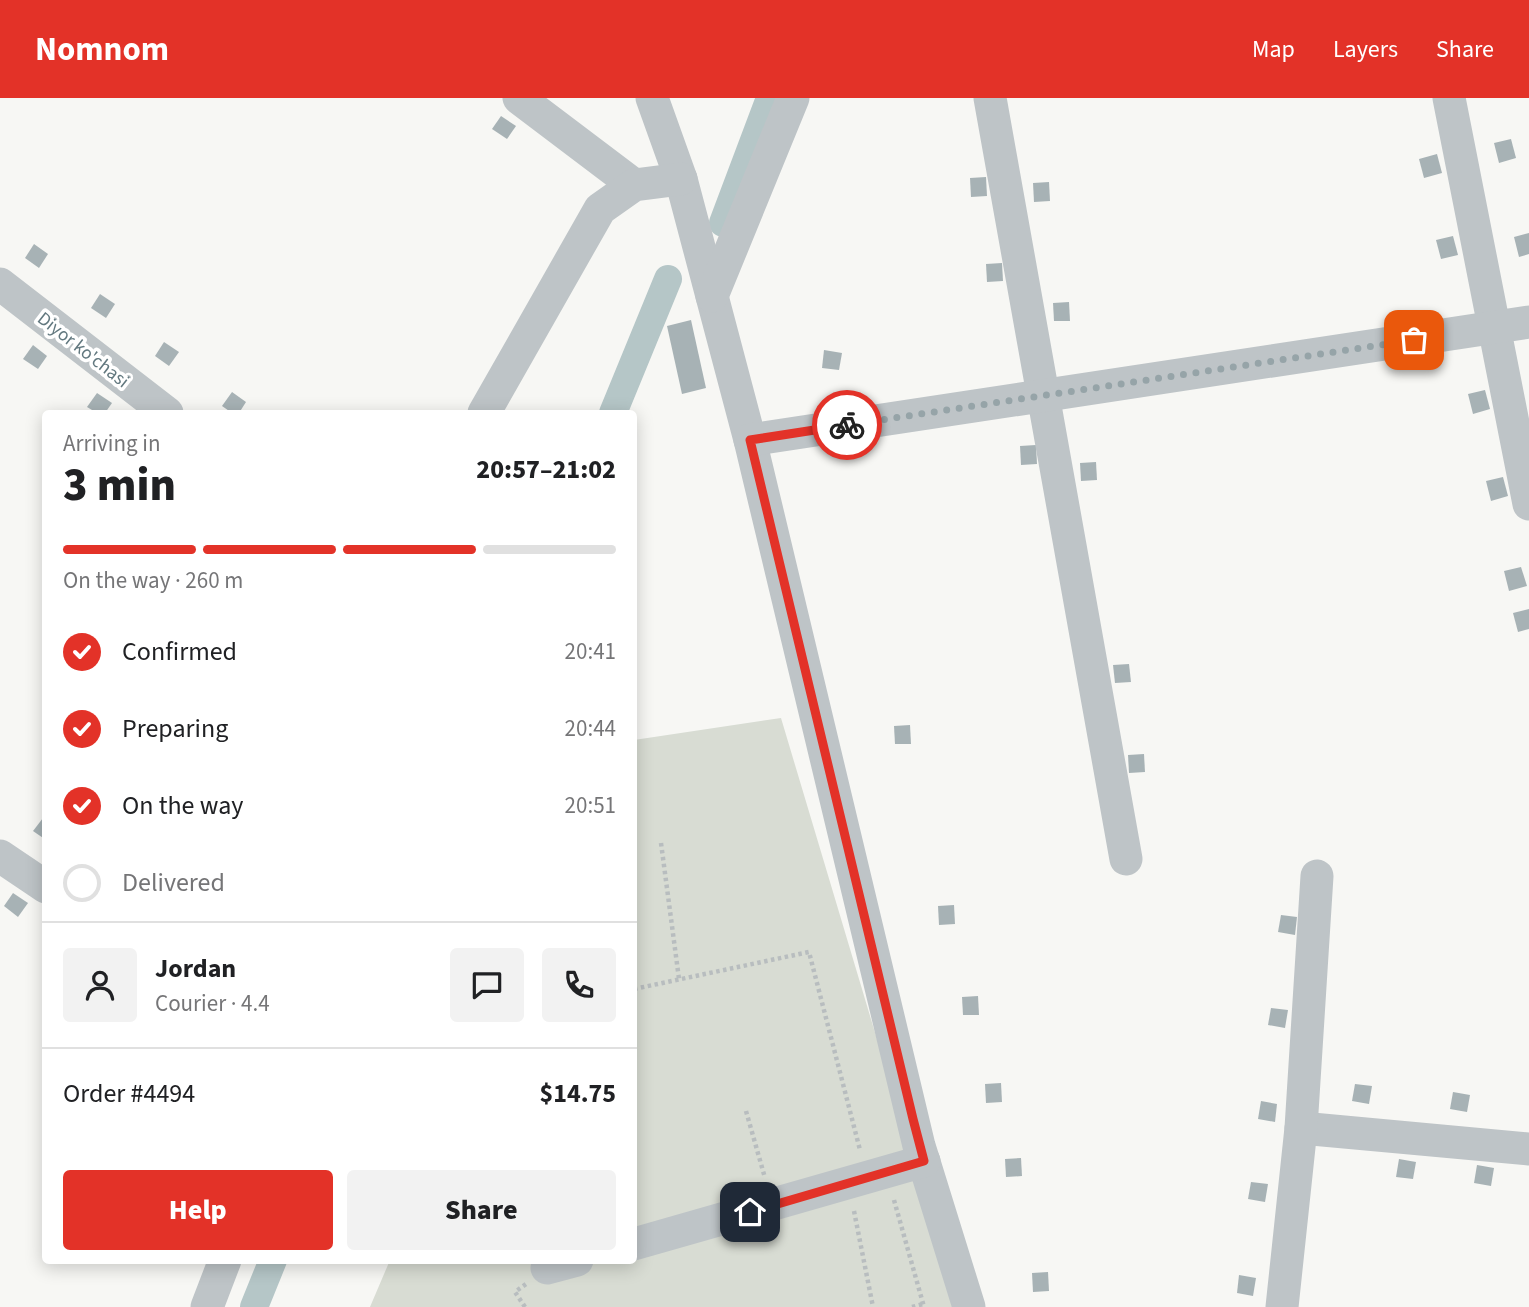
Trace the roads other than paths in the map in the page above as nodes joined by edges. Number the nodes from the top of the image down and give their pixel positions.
1 (519, 98) edge
2 (652, 98) edge
3 (793, 98) edge
4 (990, 98) edge
5 (1449, 98) edge
6 (681, 179) junction
7 (634, 185) junction
8 (0, 284) edge
9 (712, 296) junction
10 (1529, 322) edge
11 (1493, 328) junction
12 (1044, 396) junction
13 (163, 410) edge
14 (486, 410) edge
15 (750, 440) junction
16 (1529, 504) edge
17 (0, 856) edge
18 (1126, 859) dead end
19 (1317, 876) dead end
20 (42, 884) edge
21 (1301, 1128) junction
22 (1529, 1149) edge
23 (924, 1161) junction
24 (637, 1243) edge
25 (224, 1264) edge
26 (208, 1307) edge
27 (969, 1307) edge
28 (1282, 1307) edge

1 - 7 street
2 - 6 street
3 - 9 street
4 - 12 street
5 - 11 street
6 - 7 street
6 - 9 street
7 - 14 street
8 - 13 street, Diyor ko'chasi
9 - 15 street
10 - 11 street
11 - 12 street
11 - 16 street
12 - 15 street
12 - 18 street
15 - 23 street
17 - 20 street
19 - 21 street
21 - 22 street
21 - 28 street
23 - 24 street
23 - 27 street
25 - 26 street

